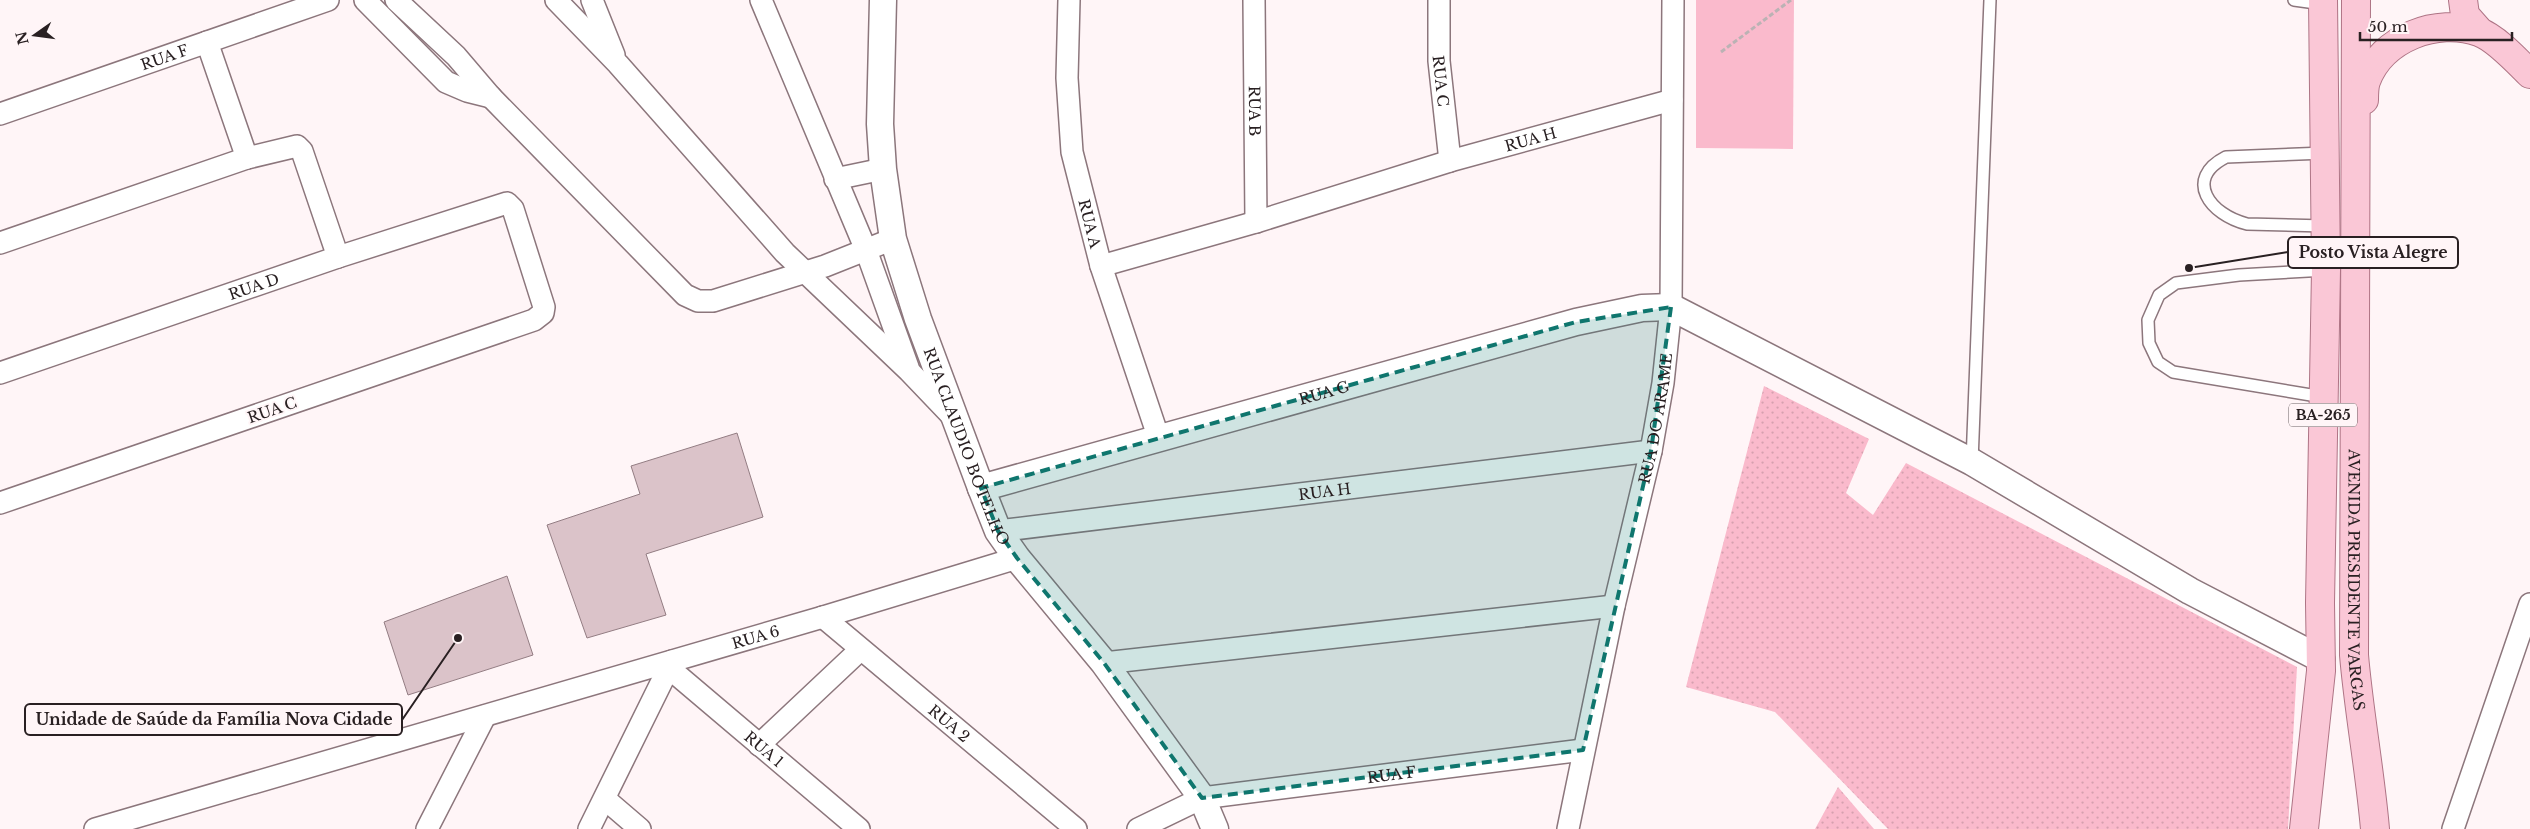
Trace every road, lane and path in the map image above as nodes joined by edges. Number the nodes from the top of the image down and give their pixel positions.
1 (328, 0) edge
2 (365, 0) edge
3 (396, 0) edge
4 (556, 0) edge
5 (592, 0) edge
6 (761, 0) edge
7 (883, 0) edge
8 (1070, 0) edge
9 (1254, 0) edge
10 (1439, 0) edge
11 (1673, 0) edge
12 (1791, 0) edge
13 (1990, 0) edge
14 (2294, 0) edge
15 (2356, 0) edge
16 (2463, 0) edge
17 (2323, 2) edge
18 (2480, 32) junction
19 (207, 42) junction
20 (1721, 52) dead end
21 (618, 64) junction
22 (2530, 74) edge
23 (491, 97) junction
24 (1672, 100) junction
25 (0, 114) edge
26 (2325, 153) junction
27 (247, 158) junction
28 (1450, 162) junction
29 (883, 169) junction
30 (835, 180) junction
31 (2356, 221) junction
32 (1256, 222) junction
33 (2326, 226) junction
34 (893, 239) junction
35 (0, 243) edge
36 (866, 250) junction
37 (338, 257) junction
38 (1101, 266) junction
39 (2326, 270) junction
40 (804, 272) junction
41 (1671, 307) junction
42 (543, 313) joint
43 (909, 371) junction
44 (0, 373) edge
45 (2323, 397) junction
46 (954, 418) junction
47 (1159, 439) junction
48 (1651, 451) junction
49 (1972, 462) junction
50 (980, 488) junction
51 (0, 503) edge
52 (998, 531) junction
53 (1017, 558) junction
54 (2530, 604) edge
55 (1614, 606) junction
56 (823, 617) junction
57 (860, 650) junction
58 (2321, 659) junction
59 (1104, 663) junction
60 (670, 665) junction
61 (484, 716) junction
62 (759, 745) junction
63 (1583, 750) junction
64 (1202, 798) junction
65 (605, 799) junction
66 (95, 829) edge
67 (427, 829) edge
68 (590, 829) edge
69 (640, 829) edge
70 (859, 829) edge
71 (1076, 829) edge
72 (1138, 829) edge
73 (1215, 829) edge
74 (1568, 829) edge
75 (2304, 829) edge
76 (2375, 829) edge
77 (2453, 829) edge

1 - 19 street, RUA F
2 - 23 street
3 - 23 street
4 - 21 street
5 - 21 street
6 - 30 street
7 - 29 street, RUA CLAUDIO BOTELHO
8 - 38 street, RUA A
9 - 32 street, RUA B
10 - 28 street, RUA C
11 - 24 street, RUA DO ARAME
12 - 20 path
13 - 49 lane
14 - 17 lane
15 - 31 main road, AVENIDA PRESIDENTE VARGAS
16 - 18 main road
17 - 26 main road, BA-265
18 - 22 main road
18 - 31 main road
19 - 25 street, RUA F
19 - 27 street
21 - 40 street
23 - 40 street
24 - 28 street, RUA H
24 - 41 street, RUA DO ARAME
26 - 33 main road, BA-265
26 - 33 lane
27 - 35 street
27 - 37 street
28 - 32 street, RUA H
29 - 30 street
29 - 34 street, RUA CLAUDIO BOTELHO
30 - 36 street
31 - 76 main road, AVENIDA PRESIDENTE VARGAS
32 - 38 street, RUA H
33 - 39 main road, BA-265
34 - 36 street
34 - 46 street, RUA CLAUDIO BOTELHO
36 - 40 street
36 - 43 street
37 - 42 street, RUA D
37 - 44 street, RUA D
38 - 47 street, RUA A
39 - 45 main road, BA-265
39 - 45 lane
40 - 43 street
41 - 47 street, RUA G
41 - 48 street, RUA DO ARAME
41 - 49 street
42 - 51 street, RUA C
43 - 46 street
45 - 58 main road, BA-265
46 - 50 street, RUA CLAUDIO BOTELHO
47 - 50 street, RUA G
48 - 52 street, RUA H
48 - 55 street, RUA DO ARAME
49 - 58 street
50 - 52 street, RUA CLAUDIO BOTELHO
52 - 53 street, RUA CLAUDIO BOTELHO
53 - 56 street, RUA 6
53 - 59 street, RUA CLAUDIO BOTELHO
54 - 77 street
55 - 59 street
55 - 63 street, RUA DO ARAME
56 - 57 street, RUA 2
56 - 60 street, RUA 6
57 - 62 street
57 - 71 street, RUA 2
58 - 75 main road, BA-265
59 - 64 street, RUA CLAUDIO BOTELHO
60 - 61 street, RUA 6
60 - 62 street, RUA 1
60 - 65 street
61 - 66 street, RUA 6
61 - 67 street
62 - 70 street, RUA 1
63 - 64 street, RUA F
63 - 74 street, RUA DO ARAME
64 - 72 street, RUA F
64 - 73 street, RUA CLAUDIO BOTELHO
65 - 68 street
65 - 69 street

